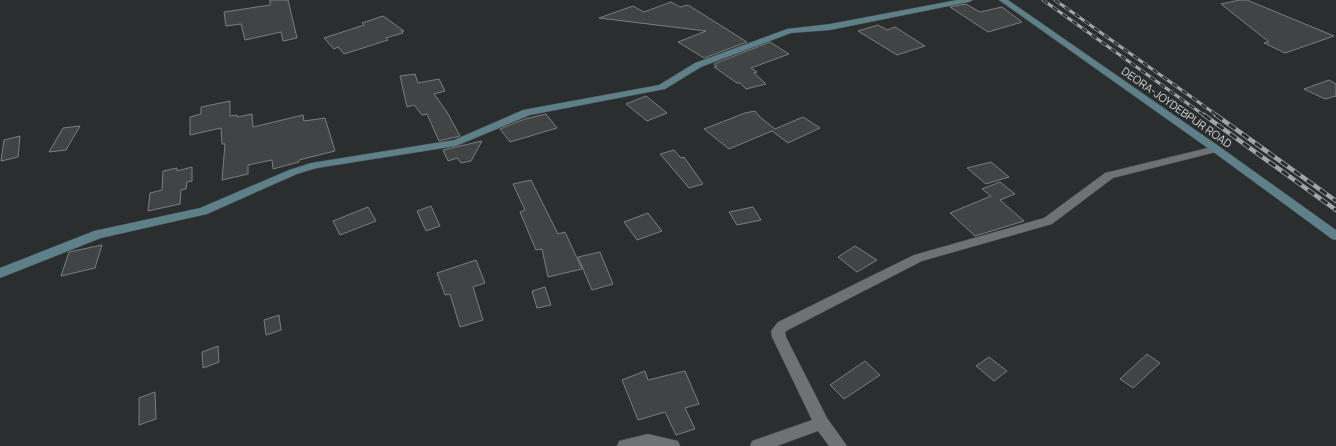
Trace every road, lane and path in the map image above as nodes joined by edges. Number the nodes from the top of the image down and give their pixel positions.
1 (969, 0) edge
2 (1003, 0) edge
3 (1216, 149) junction
4 (1336, 236) edge
5 (0, 273) edge
6 (821, 422) junction
7 (625, 446) edge
8 (672, 446) edge
9 (758, 446) edge
10 (839, 446) edge

1 - 5 street
2 - 3 street, DEORA-JOYDEBPUR ROAD
3 - 4 street, DEORA-JOYDEBPUR ROAD
3 - 6 street
6 - 9 street
6 - 10 street
7 - 8 street

